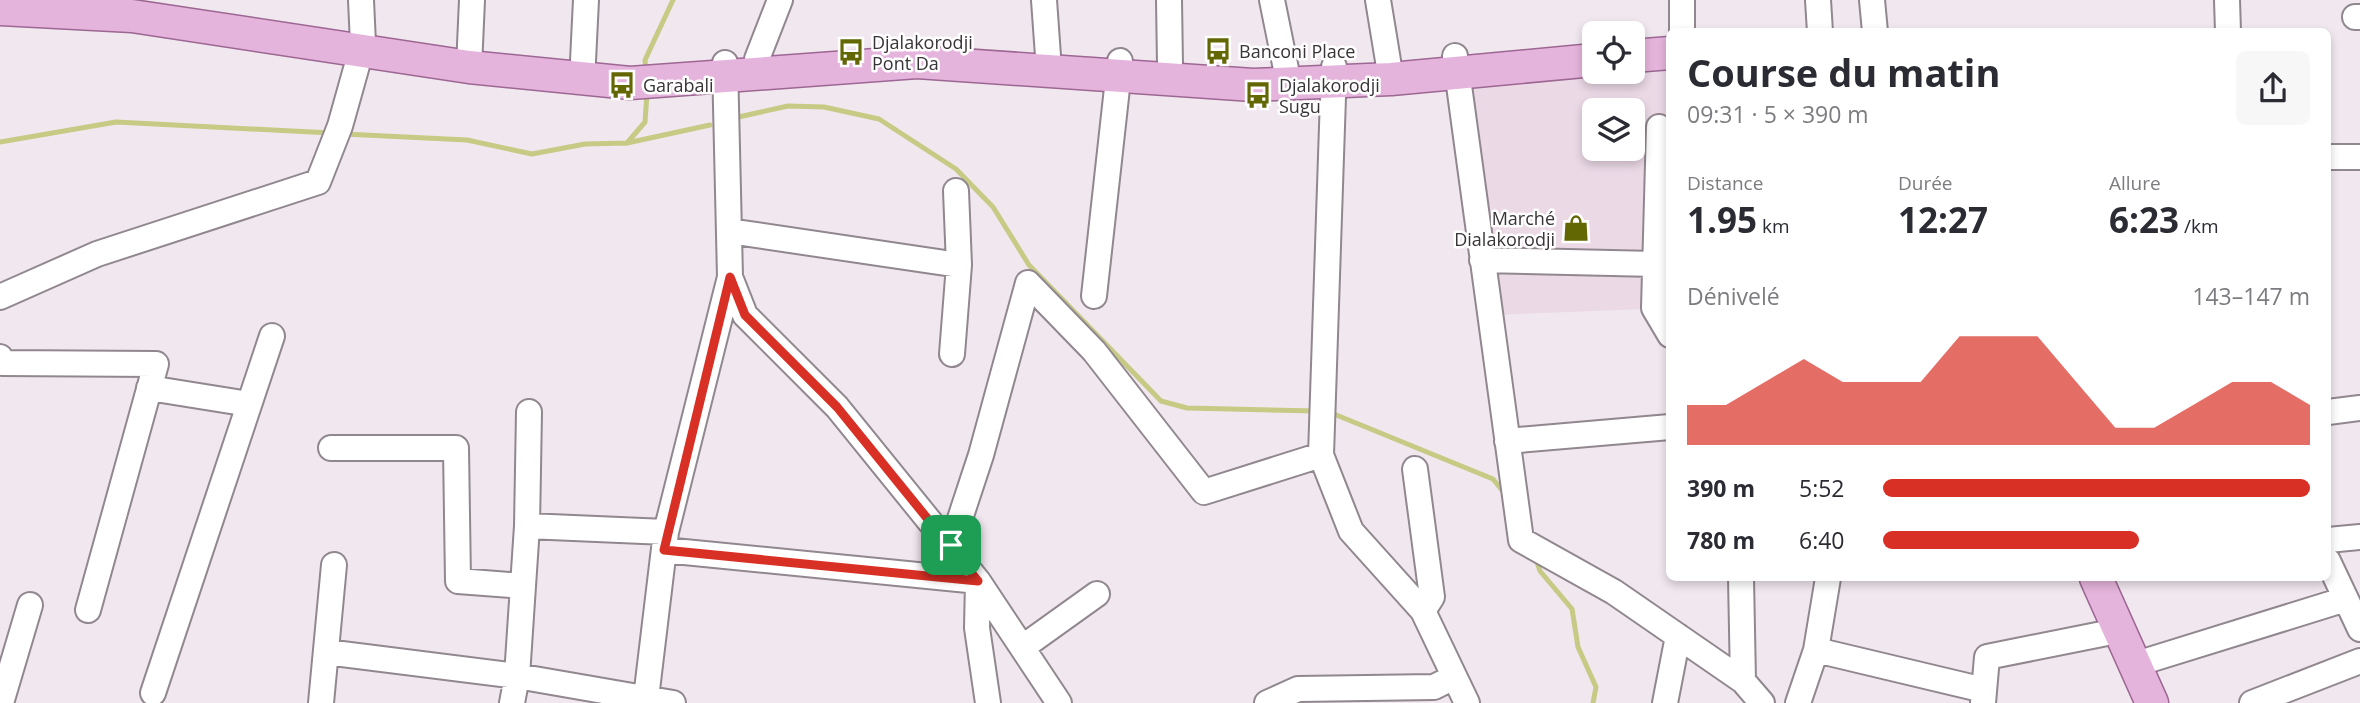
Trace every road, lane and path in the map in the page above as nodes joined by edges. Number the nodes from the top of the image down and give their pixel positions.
1 (361, 0) edge
2 (472, 0) edge
3 (586, 0) edge
4 (780, 0) edge
5 (1044, 0) edge
6 (1169, 0) edge
7 (1272, 0) edge
8 (1378, 0) edge
9 (1682, 0) edge
10 (1818, 0) edge
11 (1872, 0) edge
12 (2227, 0) edge
13 (58, 3) edge
14 (0, 9) edge
15 (1682, 28) edge
16 (1820, 28) edge
17 (1875, 28) edge
18 (2228, 28) edge
19 (1666, 39) edge
20 (1645, 41) edge
21 (1582, 47) edge
22 (362, 48) junction
23 (1666, 53) edge
24 (1645, 55) edge
25 (1048, 56) junction
26 (1582, 60) edge
27 (469, 63) junction
28 (1457, 63) junction
29 (1170, 64) junction
30 (758, 67) junction
31 (1120, 68) junction
32 (725, 70) junction
33 (1390, 71) junction
34 (1333, 74) junction
35 (582, 75) junction
36 (1287, 76) junction
37 (1659, 127) dead end
38 (2331, 157) edge
39 (2360, 157) edge
40 (956, 191) dead end
41 (729, 231) junction
42 (1482, 260) junction
43 (1655, 264) junction
44 (958, 265) junction
45 (730, 277) junction
46 (1094, 296) dead end
47 (0, 297) edge
48 (1666, 328) edge
49 (272, 336) dead end
50 (952, 354) dead end
51 (0, 357) edge
52 (149, 388) junction
53 (249, 404) junction
54 (2360, 408) edge
55 (529, 412) dead end
56 (2331, 412) edge
57 (1666, 427) edge
58 (1507, 441) junction
59 (331, 448) dead end
60 (1321, 455) junction
61 (1415, 469) dead end
62 (527, 526) junction
63 (2360, 537) edge
64 (2331, 540) edge
65 (665, 541) junction
66 (951, 545) junction
67 (334, 565) dead end
68 (2331, 567) edge
69 (978, 581) junction
70 (1741, 581) edge
71 (1828, 581) edge
72 (2081, 581) edge
73 (2097, 581) edge
74 (523, 586) junction
75 (1097, 594) dead end
76 (2346, 598) junction
77 (30, 605) dead end
78 (88, 610) dead end
79 (1423, 611) junction
80 (2360, 629) edge
81 (2110, 633) junction
82 (1678, 636) junction
83 (1023, 647) junction
84 (1816, 650) junction
85 (326, 652) junction
86 (2360, 661) edge
87 (2133, 665) junction
88 (517, 676) junction
89 (1743, 681) junction
90 (1440, 689) edge
91 (153, 693) dead end
92 (1302, 696) edge
93 (1983, 696) edge
94 (646, 698) junction
95 (1, 703) edge
96 (321, 703) edge
97 (512, 703) edge
98 (673, 703) edge
99 (988, 703) edge
100 (1059, 703) edge
101 (1267, 703) edge
102 (1467, 703) edge
103 (1665, 703) edge
104 (1762, 703) edge
105 (1798, 703) edge
106 (2134, 703) edge
107 (2152, 703) edge
108 (2252, 703) edge

1 - 22 street
2 - 27 street
3 - 35 street
4 - 30 street
5 - 25 street
6 - 29 street
7 - 36 street
8 - 33 street
9 - 15 street
10 - 16 street
11 - 17 street
12 - 18 street
13 - 14 main road
13 - 22 main road
19 - 20 main road
21 - 28 main road
22 - 27 main road
22 - 47 street
23 - 24 main road
25 - 30 main road
25 - 31 main road
26 - 28 main road
27 - 35 main road
28 - 33 main road
28 - 42 street
29 - 31 main road
29 - 36 main road
30 - 31 main road
30 - 32 main road
31 - 36 main road
31 - 46 street
32 - 35 main road
32 - 41 street
33 - 34 main road
34 - 36 main road
34 - 60 street
37 - 43 street
38 - 39 street
40 - 44 street
41 - 44 street
41 - 45 street
42 - 43 street
42 - 58 street
43 - 48 street
44 - 50 street
45 - 65 street
45 - 66 street
49 - 53 street
51 - 52 street
52 - 53 street
52 - 78 street
53 - 91 street
54 - 56 street
55 - 62 street
57 - 58 street
58 - 82 street
59 - 74 street
60 - 66 street
60 - 79 street
61 - 79 street
62 - 65 street
62 - 74 street
63 - 64 street
65 - 69 street
65 - 94 street
66 - 69 street
67 - 85 street
68 - 76 street
69 - 83 street
69 - 99 street
70 - 89 street
71 - 84 street
72 - 81 main road
73 - 81 main road
74 - 88 street
75 - 83 street
76 - 80 street
76 - 87 street
77 - 95 street
79 - 90 street
81 - 87 main road
81 - 93 street
81 - 106 main road
82 - 89 street
82 - 103 street
83 - 100 street
84 - 93 street
84 - 105 street
85 - 88 street
85 - 96 street
86 - 108 street
87 - 107 main road
88 - 94 street
88 - 97 street
89 - 104 street
90 - 92 street
90 - 102 street
92 - 101 street
94 - 98 street

